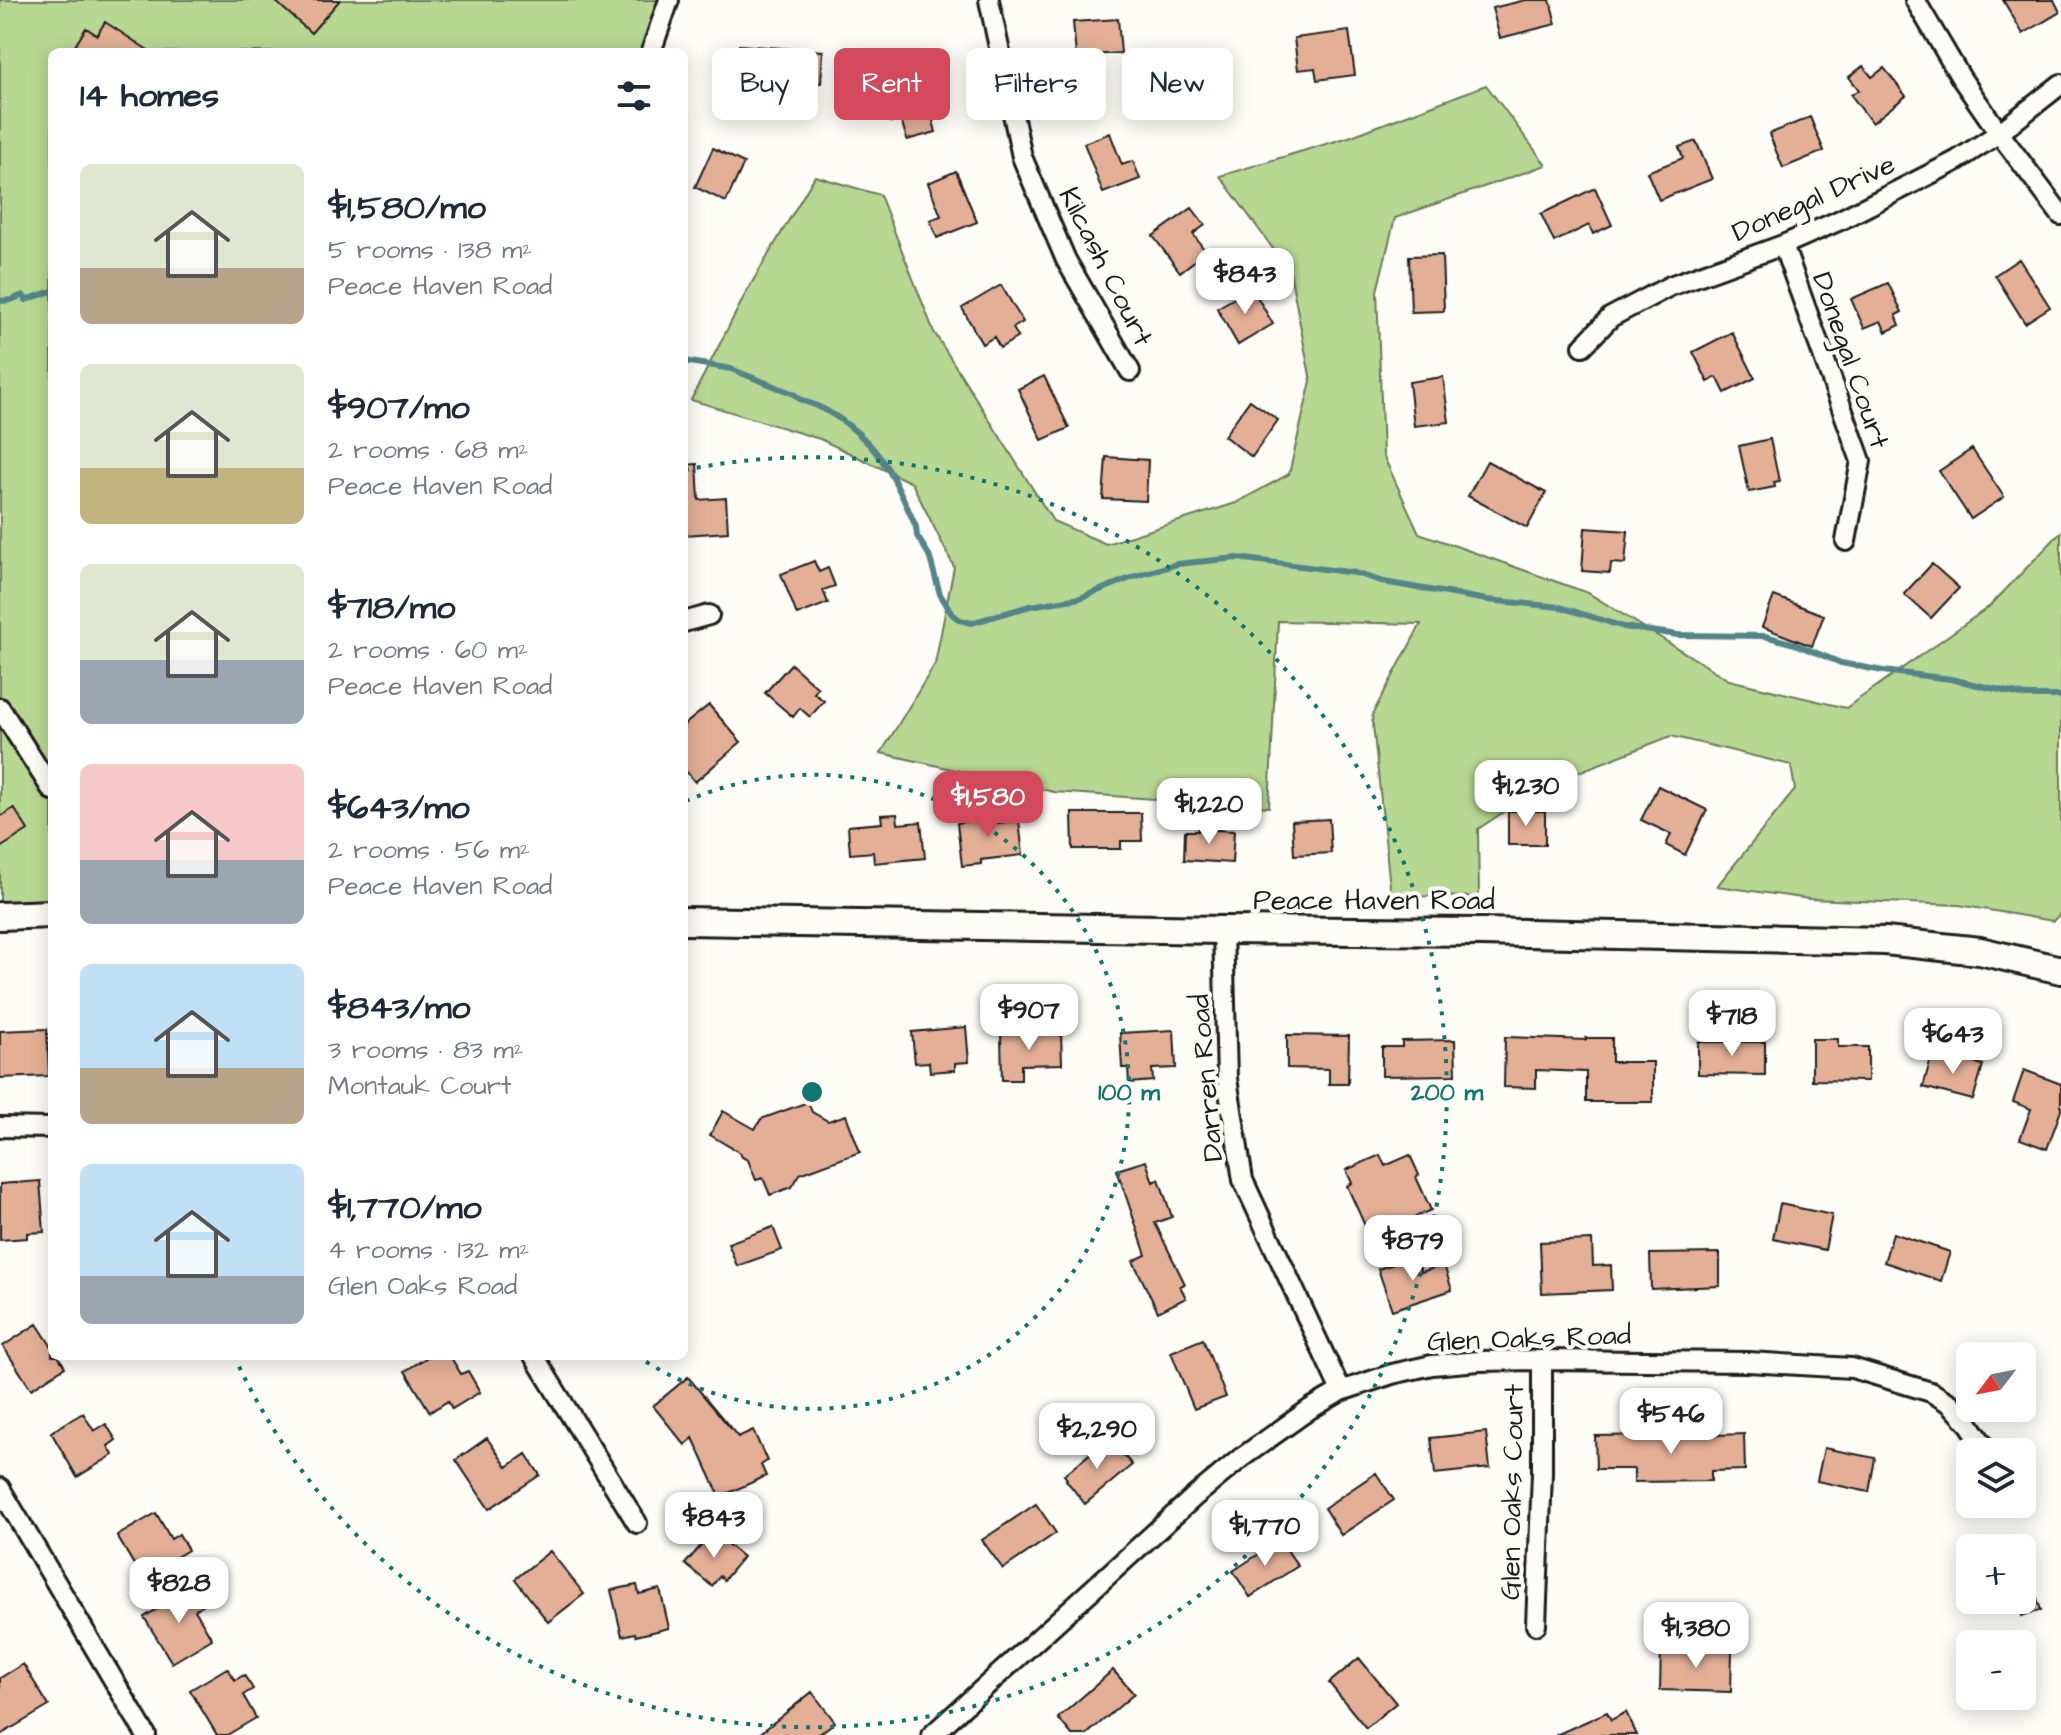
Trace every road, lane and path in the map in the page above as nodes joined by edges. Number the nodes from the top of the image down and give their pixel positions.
1 (669, 0) edge
2 (989, 0) edge
3 (1915, 0) edge
4 (652, 48) edge
5 (2061, 84) edge
6 (1999, 133) junction
7 (2061, 215) edge
8 (1783, 245) junction
9 (1583, 346) dead end
10 (1130, 371) dead end
11 (1846, 541) dead end
12 (709, 615) dead end
13 (688, 621) edge
14 (0, 708) edge
15 (48, 784) edge
16 (48, 914) edge
17 (0, 916) edge
18 (688, 921) edge
19 (1223, 930) junction
20 (2061, 970) edge
21 (0, 1127) edge
22 (48, 1128) edge
23 (536, 1360) edge
24 (1542, 1360) junction
25 (1341, 1391) junction
26 (1979, 1438) edge
27 (0, 1488) edge
28 (637, 1523) dead end
29 (1536, 1625) dead end
30 (146, 1735) edge
31 (932, 1735) edge

1 - 4 street
2 - 10 street, Kilcash Court
3 - 6 street
5 - 6 street, Donegal Drive
6 - 7 street
6 - 8 street, Donegal Drive
8 - 9 street, Donegal Drive
8 - 11 street, Donegal Court
12 - 13 street
14 - 15 street
16 - 17 main road
18 - 19 main road, Peace Haven Road
19 - 20 main road, Peace Haven Road
19 - 25 street, Darren Road
21 - 22 street
23 - 28 street
24 - 25 street, Glen Oaks Road
24 - 26 street, Glen Oaks Road
24 - 29 street, Glen Oaks Court
25 - 31 street, Glen Oaks Road
27 - 30 street

